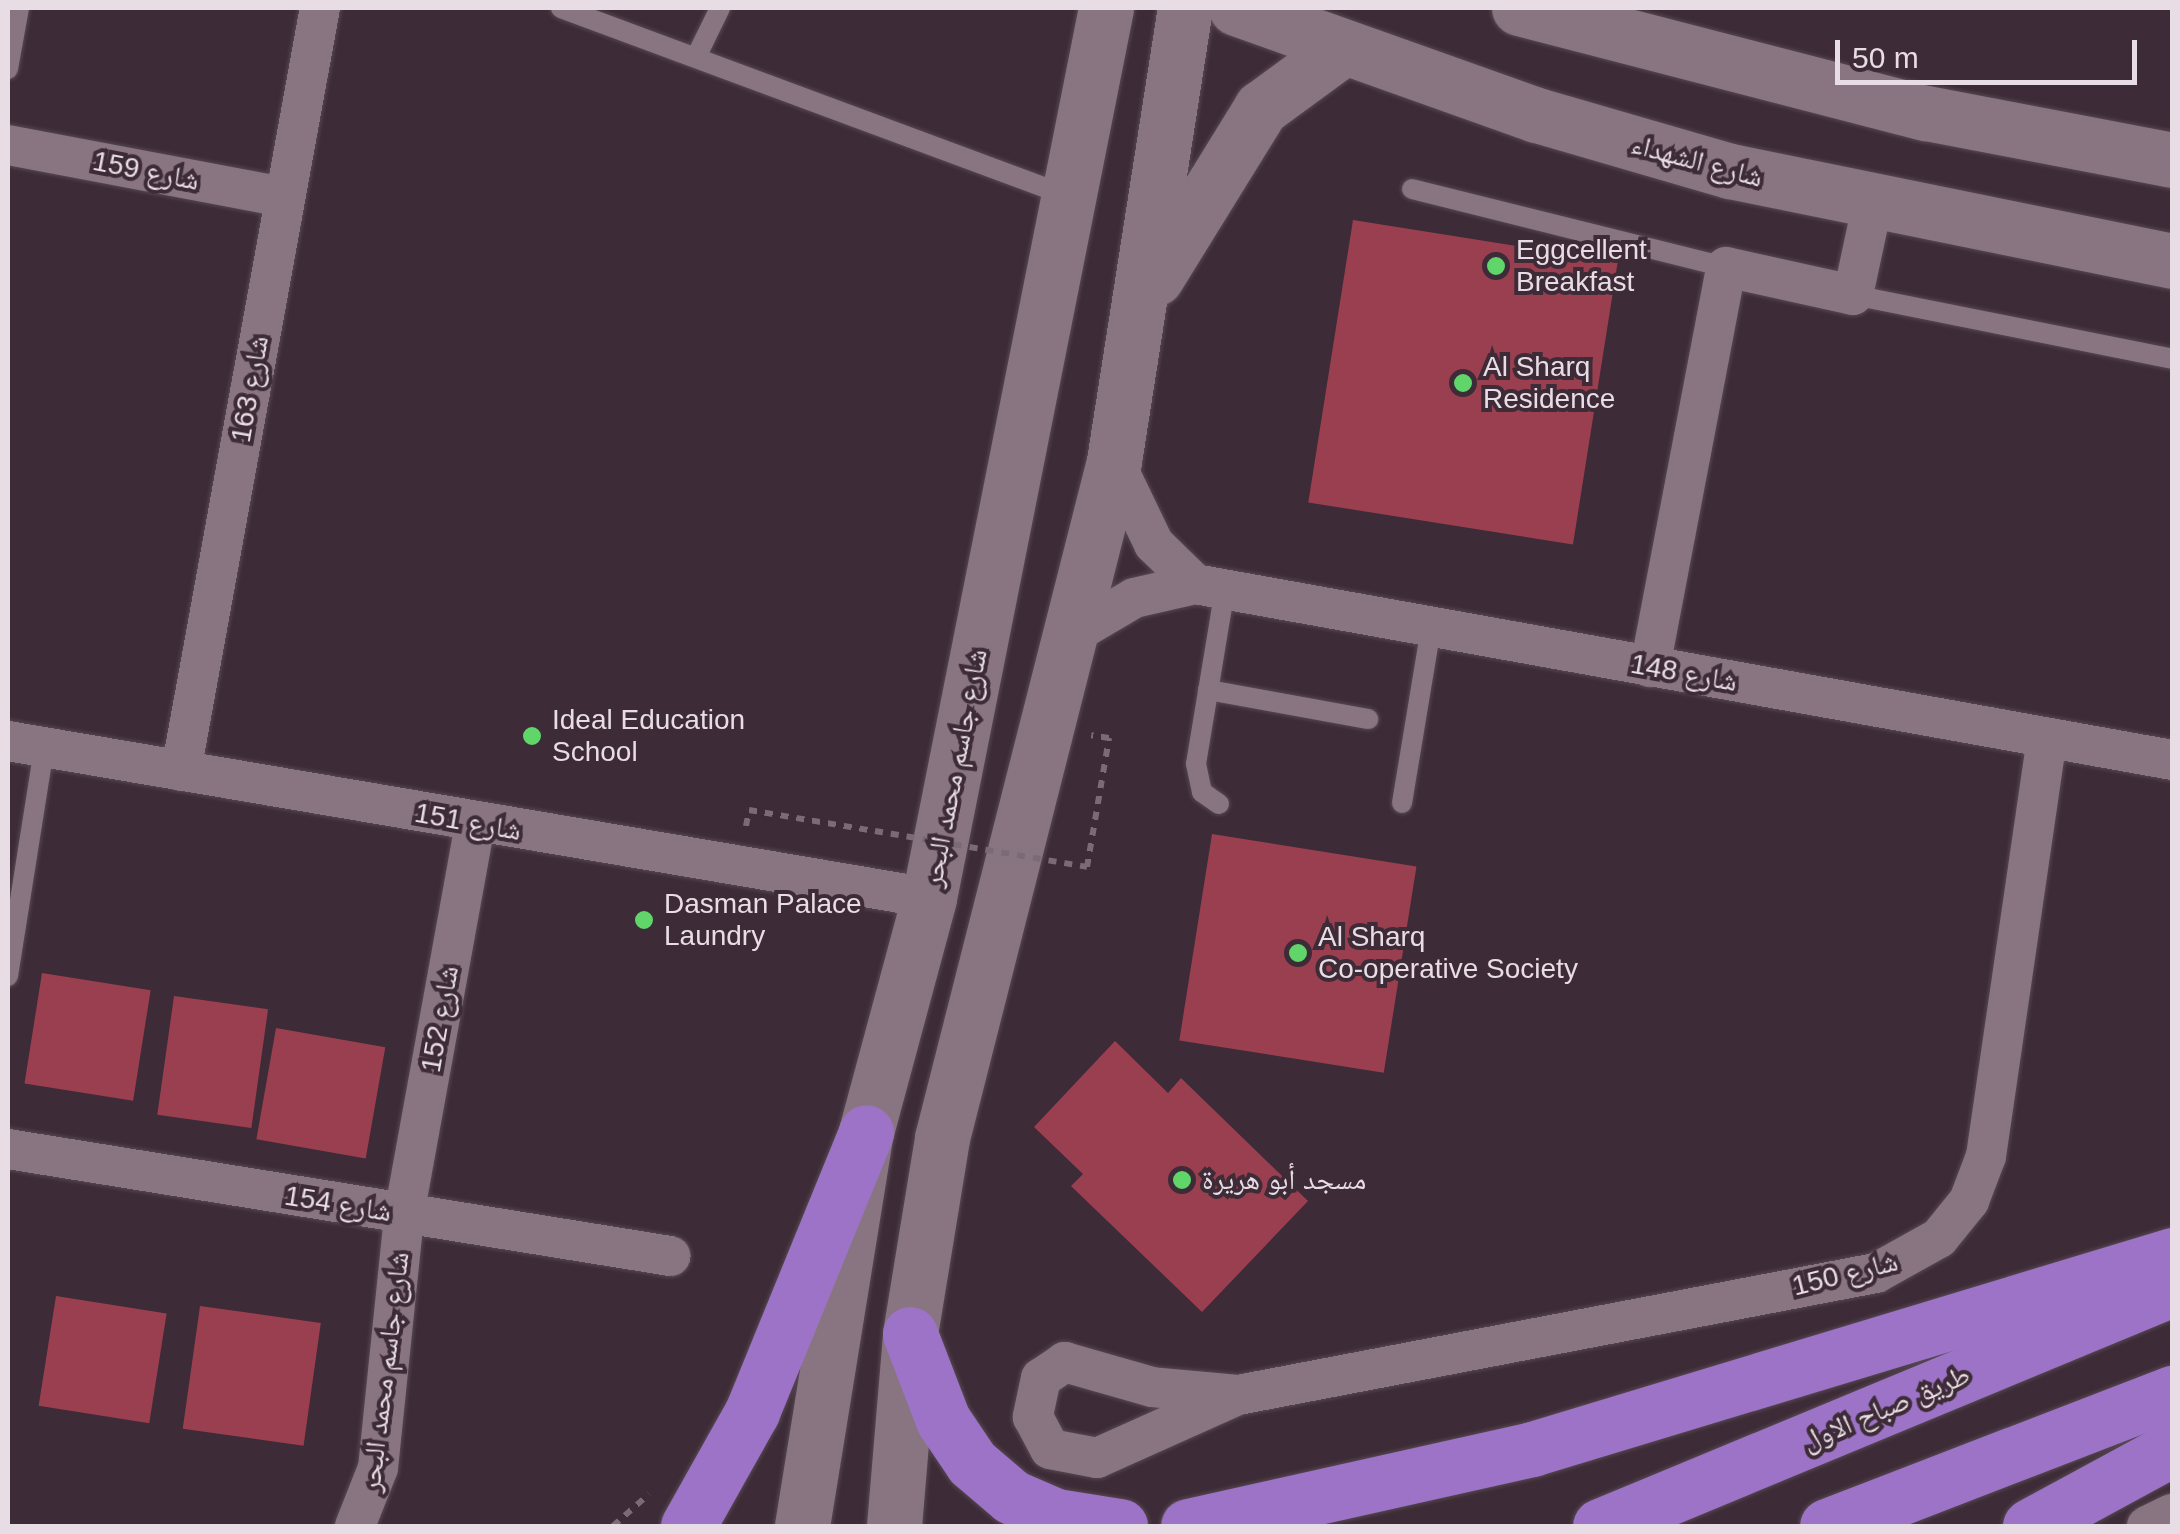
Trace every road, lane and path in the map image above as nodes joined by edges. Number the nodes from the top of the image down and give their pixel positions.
1 (19, 8) edge
2 (320, 8) edge
3 (720, 8) edge
4 (1106, 8) edge
5 (1185, 8) edge
6 (1236, 8) edge
7 (1519, 8) edge
8 (575, 10) edge
9 (1343, 48) junction
10 (698, 53) junction
11 (8, 68) edge
12 (8, 145) edge
13 (2172, 160) edge
14 (1412, 189) dead end
15 (284, 197) junction
16 (1069, 197) junction
17 (1873, 202) junction
18 (2172, 261) edge
19 (1726, 266) junction
20 (1853, 295) junction
21 (1138, 310) junction
22 (2172, 359) edge
23 (1114, 461) junction
24 (1210, 586) junction
25 (1431, 627) junction
26 (1072, 634) junction
27 (1650, 667) junction
28 (1208, 690) junction
29 (1368, 719) dead end
30 (1109, 738) dead end
31 (2046, 739) junction
32 (26, 745) edge
33 (2172, 760) edge
34 (181, 771) junction
35 (1402, 802) dead end
36 (1220, 804) dead end
37 (749, 810) dead end
38 (476, 824) junction
39 (928, 898) junction
40 (8, 976) edge
41 (866, 1132) junction
42 (8, 1149) edge
43 (404, 1215) junction
44 (2172, 1255) edge
45 (670, 1256) dead end
46 (2172, 1289) edge
47 (910, 1334) junction
48 (2172, 1393) edge
49 (1238, 1396) dead end
50 (2172, 1449) edge
51 (2172, 1514) edge
52 (355, 1526) edge
53 (688, 1526) edge
54 (802, 1526) edge
55 (894, 1526) edge
56 (1120, 1526) edge
57 (1188, 1526) edge
58 (1600, 1526) edge
59 (1827, 1526) edge
60 (2030, 1526) edge
61 (2147, 1526) edge

1 - 11 lane
2 - 15 street, شارع 163
3 - 10 lane
4 - 16 main road, شارع جاسم محمد البحر
5 - 21 main road
6 - 9 main road, شارع الشهداء
7 - 13 main road
8 - 10 lane
9 - 17 main road, شارع الشهداء
9 - 21 main road
10 - 16 lane
12 - 15 street, شارع 159
14 - 19 lane
15 - 34 street, شارع 163
16 - 39 main road, شارع جاسم محمد البحر
17 - 18 main road, شارع الشهداء
17 - 20 street
19 - 20 street
19 - 27 street
20 - 22 lane
21 - 23 main road
23 - 24 street
23 - 26 main road
24 - 25 street, شارع 148
24 - 26 street, شارع 148
24 - 28 lane
25 - 27 street, شارع 148
25 - 35 lane
26 - 47 main road
27 - 31 street, شارع 148
28 - 29 lane
28 - 36 lane
30 - 37 path, bridge
31 - 33 street, شارع 148
31 - 49 street, شارع 150
32 - 34 street, شارع 151
32 - 40 lane
34 - 38 street, شارع 151
38 - 39 street, شارع 151
38 - 43 street, شارع 152
39 - 41 main road, شارع جاسم محمد البحر
41 - 53 highway
41 - 54 main road, شارع جاسم محمد البحر
42 - 43 street, شارع 154
43 - 45 street, شارع 154
43 - 52 street, شارع جاسم محمد البحر
44 - 57 highway
46 - 58 highway, طريق صباح الاول
47 - 55 main road
47 - 56 highway
48 - 59 highway
50 - 60 highway
51 - 61 street

